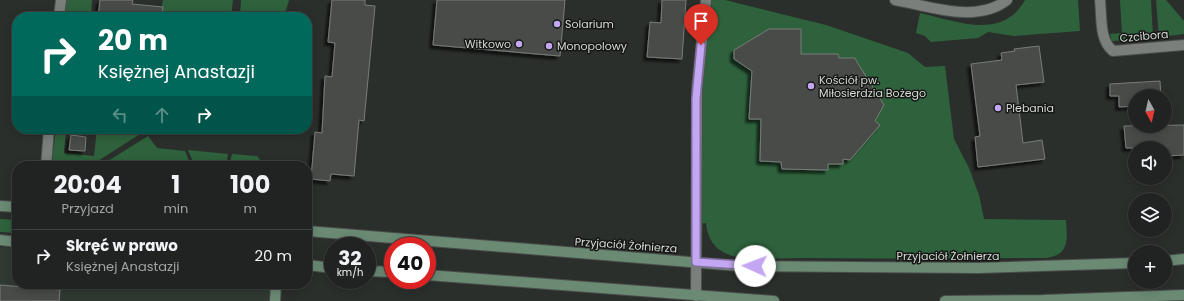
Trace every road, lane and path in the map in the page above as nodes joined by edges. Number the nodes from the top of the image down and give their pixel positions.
1 (61, 0) edge
2 (706, 0) edge
3 (894, 0) edge
4 (1006, 0) edge
5 (1100, 0) edge
6 (60, 12) edge
7 (1184, 45) edge
8 (49, 134) edge
9 (46, 161) edge
10 (0, 206) edge
11 (12, 207) edge
12 (312, 231) edge
13 (0, 240) edge
14 (12, 241) edge
15 (1184, 259) edge
16 (1172, 260) edge
17 (696, 262) junction
18 (1128, 263) edge
19 (312, 266) edge
20 (324, 267) edge
21 (436, 276) edge
22 (276, 289) edge
23 (1184, 294) edge
24 (696, 296) junction
25 (275, 301) edge
26 (774, 301) edge
27 (945, 301) edge

1 - 6 street
2 - 17 street
3 - 4 street
5 - 7 street, Czcibora
8 - 9 street
10 - 11 street
12 - 17 street, Przyjaciół Żołnierza
13 - 14 street
15 - 16 street
17 - 18 street, Przyjaciół Żołnierza
17 - 24 street
19 - 20 street
21 - 24 street
22 - 25 street
23 - 27 street
24 - 26 street

